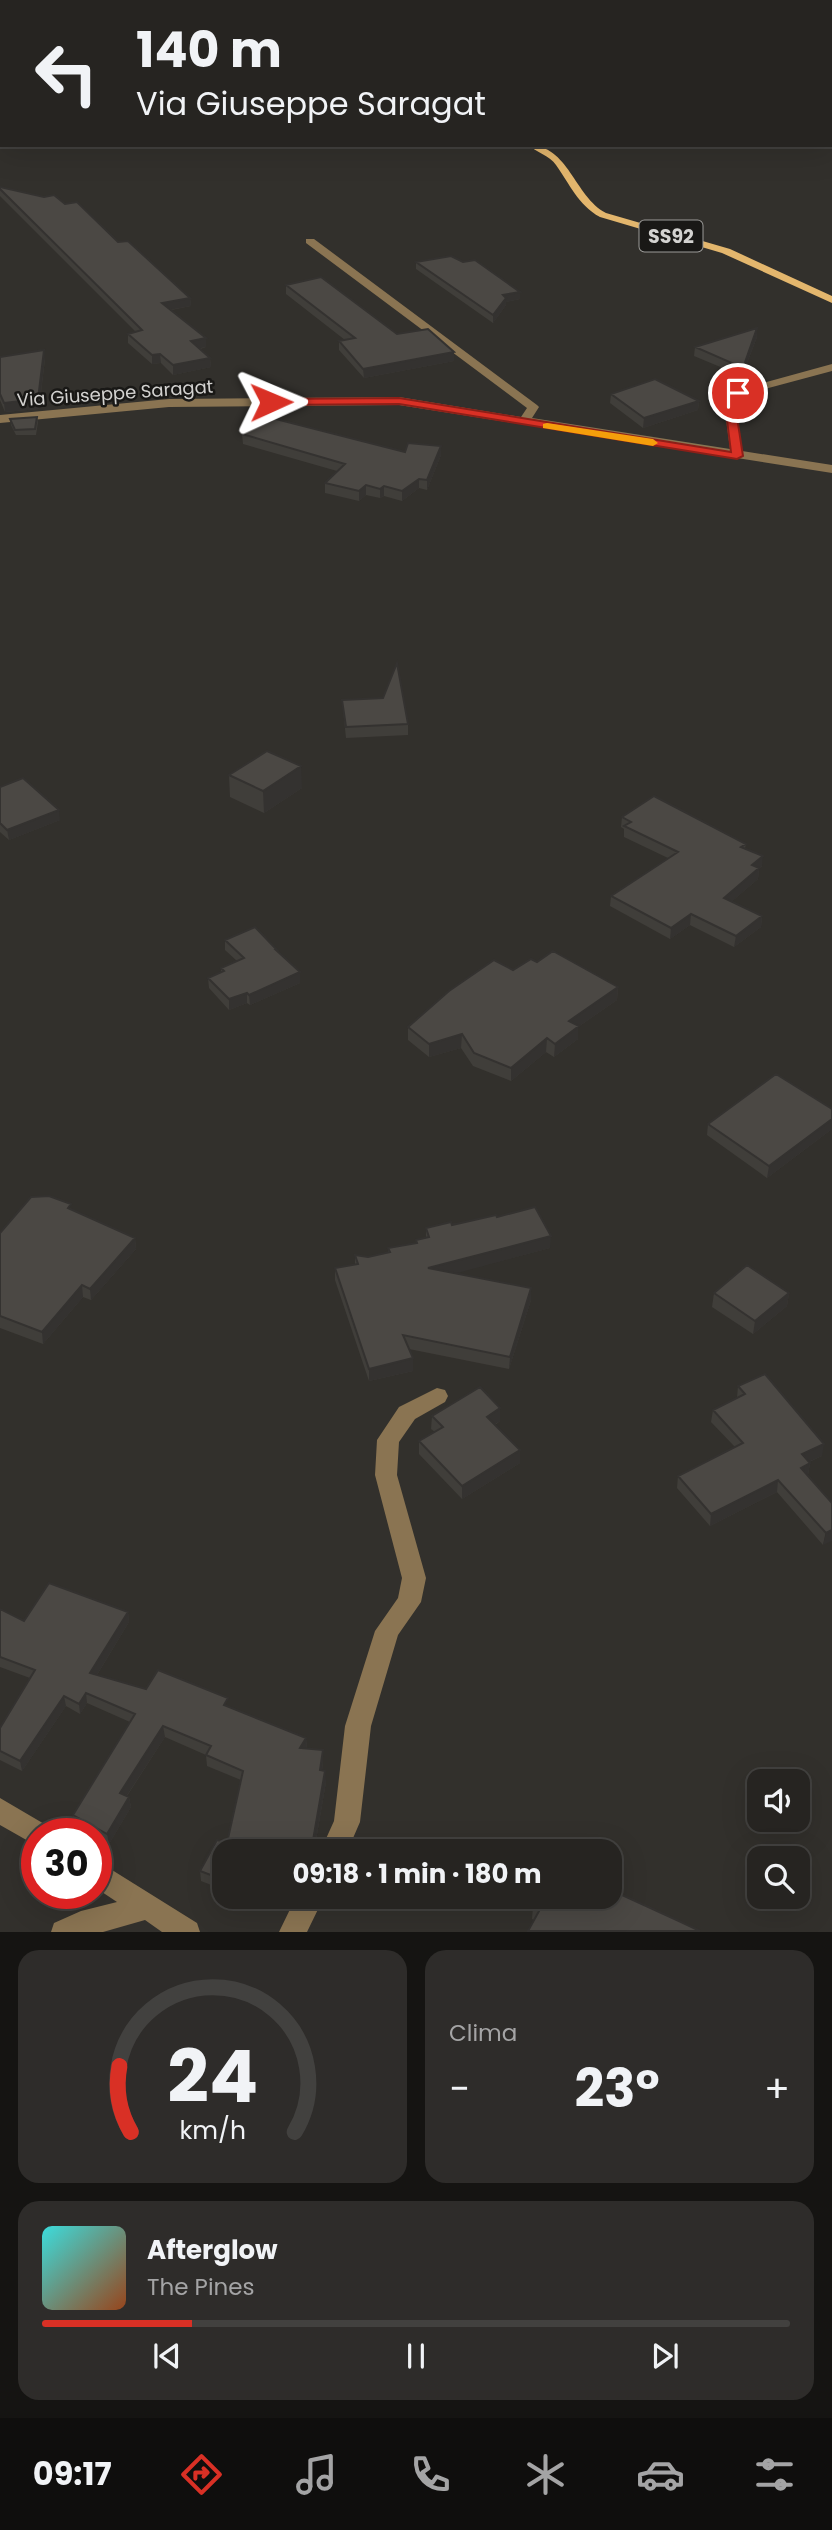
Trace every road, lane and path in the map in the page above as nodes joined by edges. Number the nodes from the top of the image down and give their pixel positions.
1 (535, 147) edge
2 (310, 241) dead end
3 (832, 300) edge
4 (832, 367) edge
5 (0, 419) edge
6 (524, 422) junction
7 (737, 456) junction
8 (832, 469) edge
9 (437, 1396) dead end
10 (0, 1810) edge
11 (21, 1824) edge
12 (339, 1839) edge
13 (112, 1884) edge
14 (147, 1907) junction
15 (304, 1909) edge
16 (64, 1931) edge
17 (187, 1931) edge
18 (292, 1931) edge

1 - 3 main road, SS92
2 - 6 street
4 - 7 street
5 - 6 street, Via Giuseppe Saragat
6 - 7 street, Via Giuseppe Saragat
7 - 8 street, Via Giuseppe Saragat
9 - 12 street
10 - 11 street
13 - 14 street
14 - 16 street
14 - 17 street
15 - 18 street

